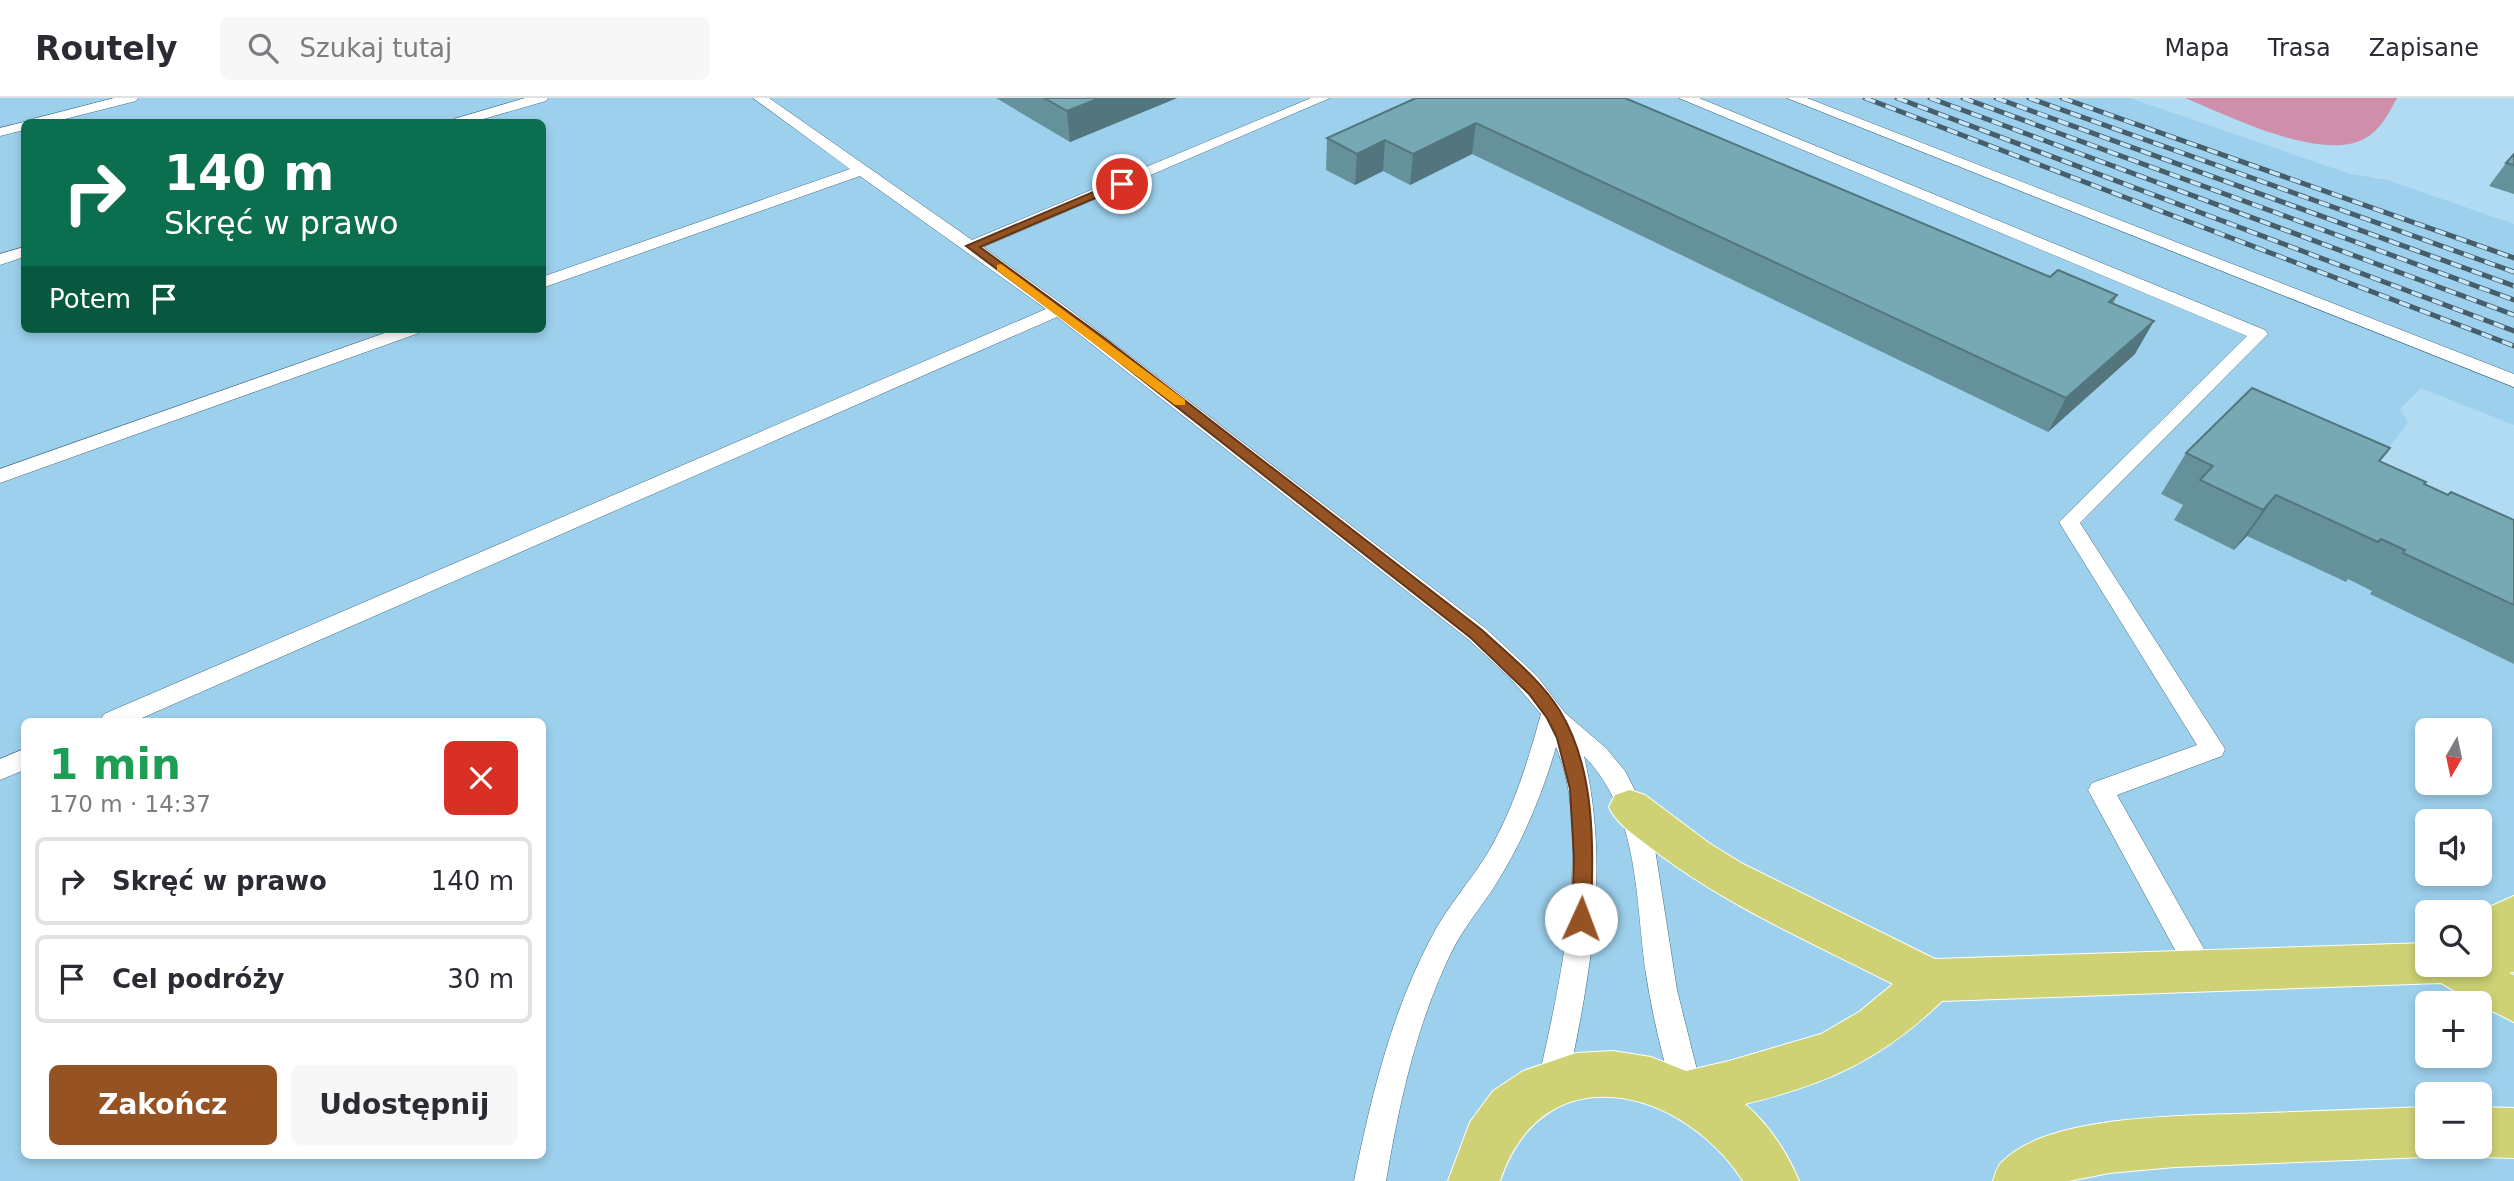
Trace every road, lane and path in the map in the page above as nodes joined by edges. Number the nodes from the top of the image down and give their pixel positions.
1 (131, 98) edge
2 (541, 98) edge
3 (760, 98) edge
4 (1324, 98) edge
5 (1686, 98) edge
6 (1794, 98) edge
7 (50, 119) edge
8 (469, 119) edge
9 (21, 127) edge
10 (0, 132) edge
11 (864, 169) junction
12 (972, 246) junction
13 (21, 254) edge
14 (0, 260) edge
15 (546, 282) edge
16 (1059, 310) junction
17 (402, 333) edge
18 (2514, 381) edge
19 (0, 476) edge
20 (1553, 714) junction
21 (119, 718) edge
22 (21, 760) edge
23 (0, 770) edge
24 (1630, 807) junction
25 (2514, 916) edge
26 (2492, 927) edge
27 (2514, 951) edge
28 (2492, 955) edge
29 (2415, 965) edge
30 (2492, 967) edge
31 (2514, 969) edge
32 (2202, 972) junction
33 (2474, 977) edge
34 (2486, 977) edge
35 (1931, 981) junction
36 (2514, 988) edge
37 (2514, 1000) edge
38 (1553, 1081) junction
39 (1688, 1094) junction
40 (2415, 1132) edge
41 (2492, 1132) edge
42 (2514, 1133) edge
43 (1370, 1181) edge
44 (1474, 1181) edge
45 (1773, 1181) edge
46 (2019, 1181) edge

1 - 7 lane
2 - 8 lane
3 - 11 lane
4 - 12 lane
5 - 32 lane
6 - 18 lane
9 - 10 lane
11 - 12 lane
11 - 15 lane
12 - 16 lane
13 - 14 lane
16 - 20 lane
16 - 21 lane
17 - 19 lane
20 - 24 lane
20 - 38 lane
20 - 43 lane
22 - 23 lane
24 - 35 main road
24 - 39 lane
25 - 26 main road
27 - 28 main road
29 - 32 main road
30 - 31 main road
32 - 35 main road
33 - 37 main road
34 - 36 main road
35 - 39 main road
38 - 39 main road
38 - 44 main road
39 - 45 main road
40 - 46 main road
41 - 42 main road

